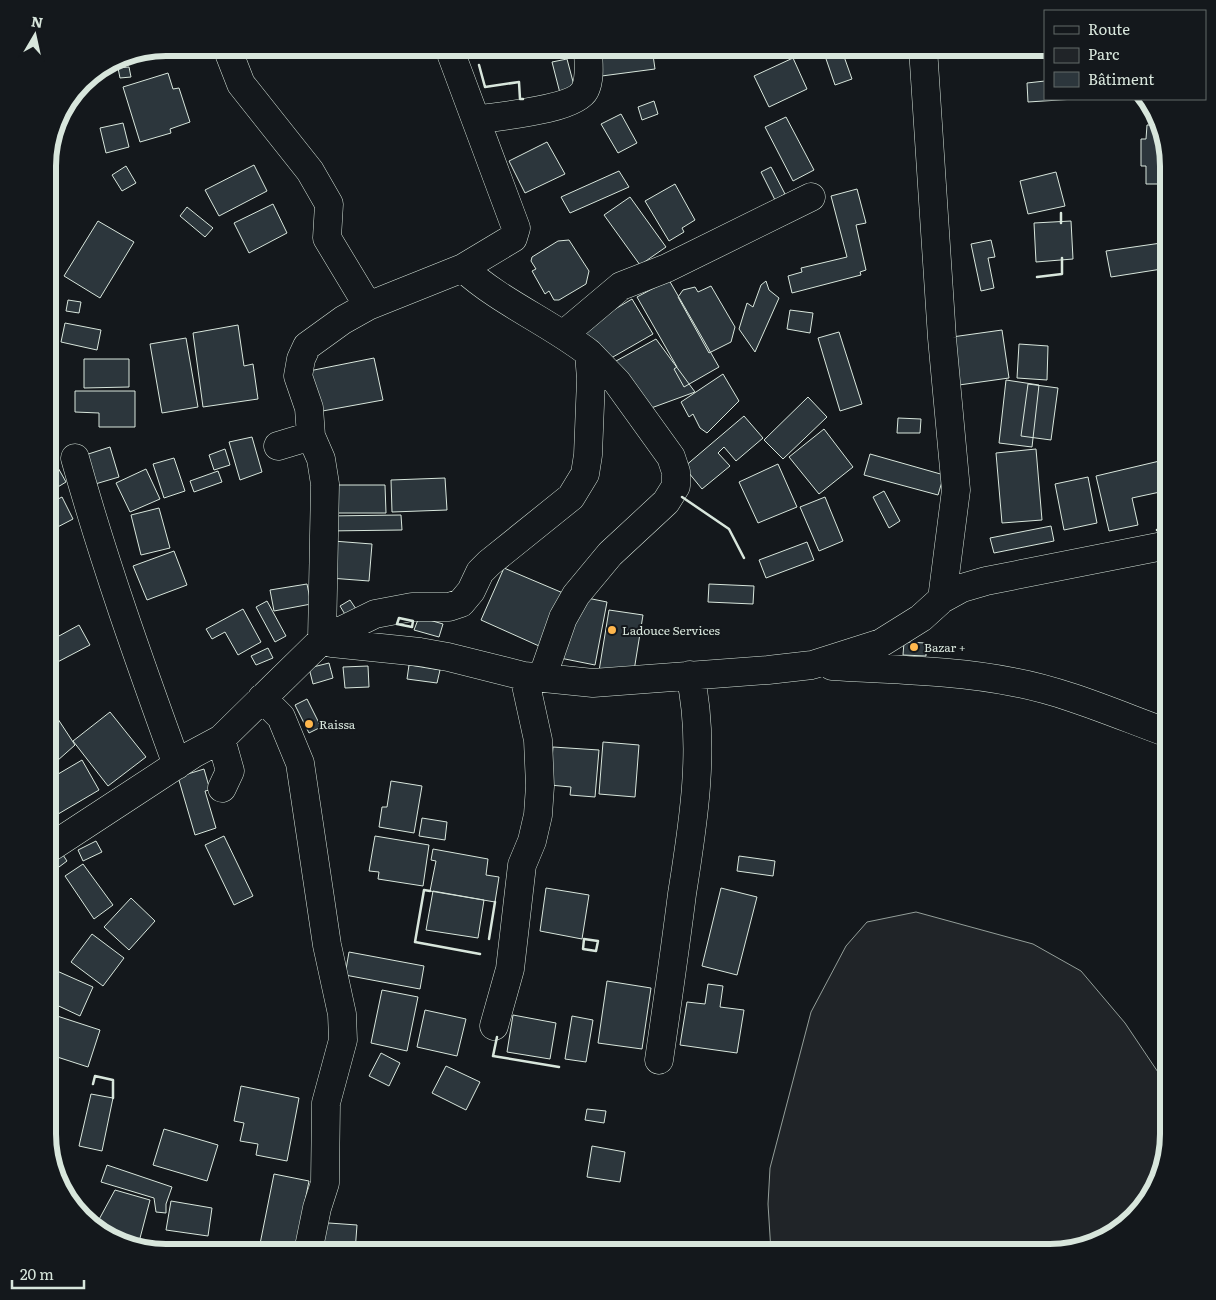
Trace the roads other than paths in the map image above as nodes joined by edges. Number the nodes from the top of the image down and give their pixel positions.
1 (230, 56) edge
2 (452, 56) edge
3 (588, 56) edge
4 (924, 56) edge
5 (476, 120) junction
6 (811, 196) dead end
7 (463, 268) junction
8 (368, 306) junction
9 (564, 334) junction
10 (589, 353) junction
11 (311, 436) junction
12 (278, 446) dead end
13 (75, 458) dead end
14 (1160, 547) edge
15 (942, 598) junction
16 (322, 640) junction
17 (812, 665) junction
18 (690, 675) junction
19 (533, 677) junction
20 (262, 698) junction
21 (1160, 730) edge
22 (222, 739) junction
23 (177, 765) junction
24 (222, 788) dead end
25 (56, 845) edge
26 (494, 1026) dead end
27 (658, 1060) dead end
28 (310, 1244) edge

1 - 8 street
2 - 5 street
3 - 5 street
4 - 15 street
5 - 7 street
6 - 9 street
7 - 8 street
7 - 9 street
8 - 11 street
9 - 10 street
10 - 16 street
10 - 19 street
11 - 12 street
11 - 16 street
13 - 23 street
14 - 15 street
15 - 17 street
16 - 19 street
16 - 20 street
17 - 18 street
17 - 21 street
18 - 19 street
18 - 27 street
19 - 26 street
20 - 22 street
20 - 28 street
22 - 23 street
22 - 24 street
23 - 25 street

